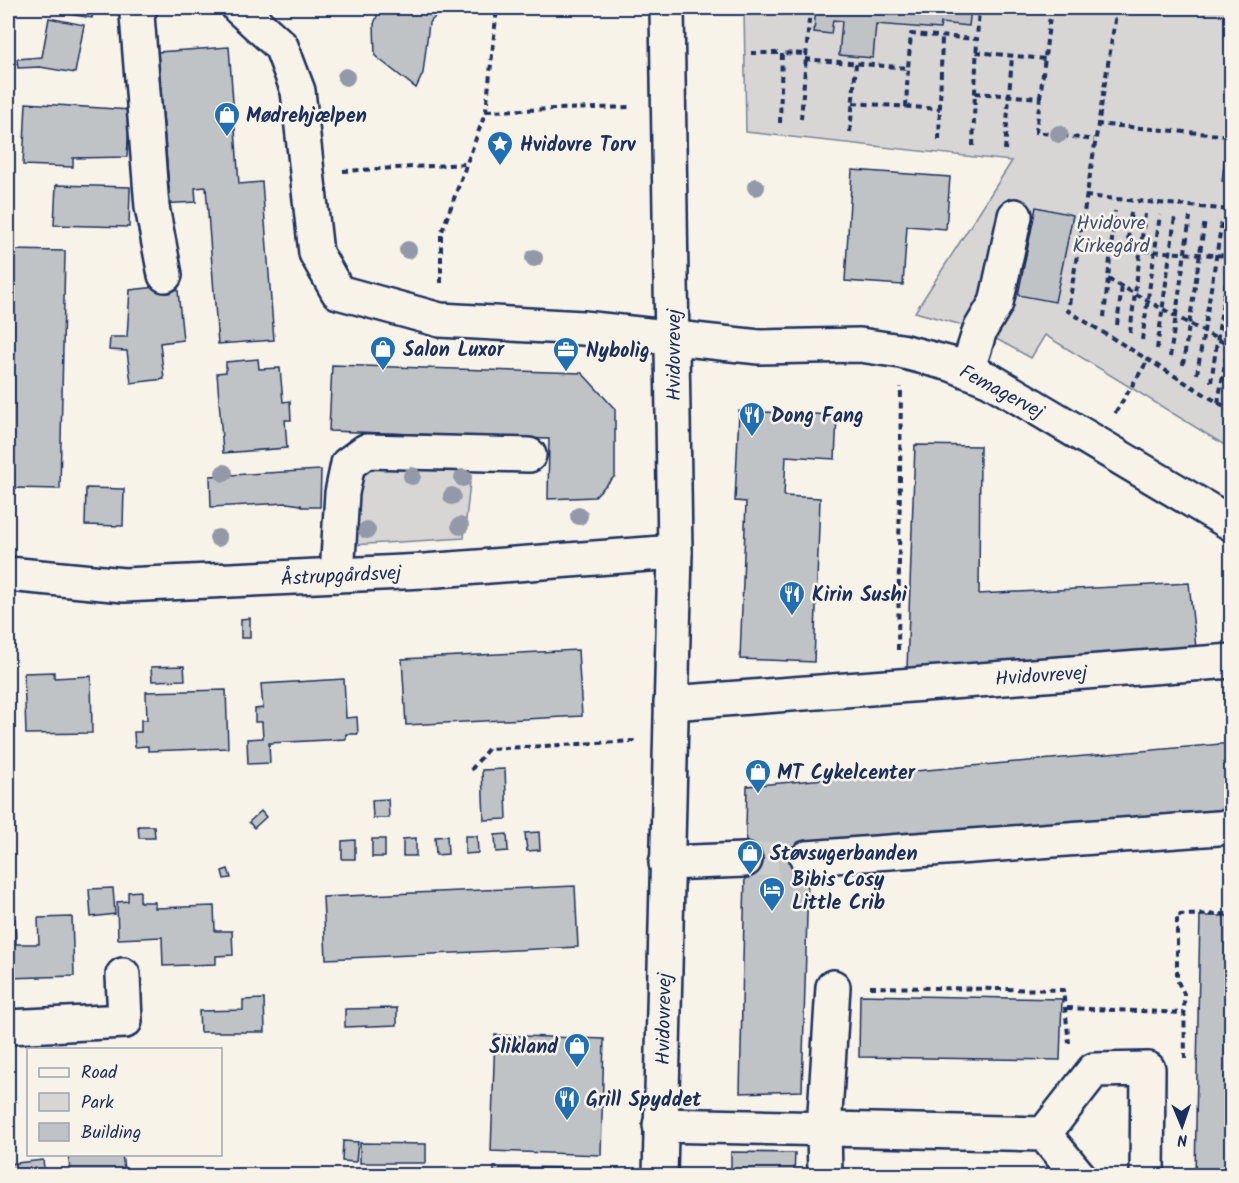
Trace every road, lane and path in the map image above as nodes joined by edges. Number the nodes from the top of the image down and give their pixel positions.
1 (140, 8) edge
2 (239, 8) edge
3 (497, 8) edge
4 (667, 8) edge
5 (810, 8) edge
6 (979, 8) edge
7 (1051, 8) edge
8 (1117, 8) edge
9 (942, 37) junction
10 (976, 39) junction
11 (751, 52) dead end
12 (976, 52) junction
13 (782, 53) junction
14 (1012, 56) junction
15 (806, 57) junction
16 (1044, 59) junction
17 (856, 64) junction
18 (908, 68) junction
19 (975, 93) junction
20 (1009, 96) junction
21 (1040, 98) junction
22 (853, 103) junction
23 (669, 107) junction
24 (906, 107) junction
25 (940, 109) junction
26 (486, 111) junction
27 (801, 119) dead end
28 (780, 123) dead end
29 (1096, 124) junction
30 (850, 132) dead end
31 (1232, 136) edge
32 (939, 140) dead end
33 (1094, 140) junction
34 (973, 146) dead end
35 (1005, 150) dead end
36 (466, 164) junction
37 (306, 175) junction
38 (1085, 196) junction
39 (1232, 210) edge
40 (1115, 211) dead end
41 (1131, 212) dead end
42 (1145, 214) dead end
43 (1160, 215) dead end
44 (1015, 216) dead end
45 (1175, 217) dead end
46 (1190, 218) dead end
47 (1205, 220) dead end
48 (1222, 221) dead end
49 (1232, 242) edge
50 (1112, 249) junction
51 (1127, 250) junction
52 (1141, 250) junction
53 (1155, 252) junction
54 (1170, 253) junction
55 (1185, 254) junction
56 (1200, 254) junction
57 (1216, 255) junction
58 (1230, 256) edge
59 (165, 275) dead end
60 (1108, 279) junction
61 (1122, 286) junction
62 (1136, 293) junction
63 (1148, 300) junction
64 (1163, 309) junction
65 (1176, 316) junction
66 (1104, 317) dead end
67 (440, 320) junction
68 (1189, 323) junction
69 (1232, 324) edge
70 (1117, 325) dead end
71 (1204, 332) junction
72 (1130, 333) dead end
73 (673, 337) junction
74 (1217, 339) junction
75 (1142, 340) dead end
76 (1228, 345) junction
77 (1157, 349) dead end
78 (901, 351) junction
79 (1170, 357) dead end
80 (1148, 360) junction
81 (1183, 365) dead end
82 (967, 371) junction
83 (1197, 374) dead end
84 (1211, 382) dead end
85 (1218, 403) junction
86 (1232, 411) edge
87 (1096, 444) junction
88 (513, 462) dead end
89 (1232, 524) edge
90 (675, 552) junction
91 (8, 574) edge
92 (337, 575) junction
93 (1232, 661) edge
94 (898, 685) junction
95 (671, 703) junction
96 (669, 739) junction
97 (471, 770) dead end
98 (1232, 827) edge
99 (807, 858) tunnel mouth
100 (744, 860) tunnel mouth
101 (666, 863) junction
102 (1232, 914) edge
103 (123, 975) dead end
104 (833, 987) joint
105 (1067, 1008) junction
106 (1186, 1013) junction
107 (8, 1027) edge
108 (1185, 1062) dead end
109 (1078, 1091) junction
110 (660, 1125) junction
111 (824, 1129) junction
112 (1044, 1134) junction
113 (660, 1176) edge
114 (825, 1176) edge
115 (1079, 1176) edge
116 (1147, 1176) edge

1 - 59 street
2 - 37 street
3 - 26 path
4 - 23 street, Hvidovrevej
5 - 15 path
6 - 10 path
7 - 16 path
8 - 29 path
9 - 10 path
9 - 18 path
9 - 25 path
10 - 12 path
11 - 13 path
12 - 14 path
12 - 19 path
13 - 15 path
13 - 28 path
14 - 16 path
14 - 20 path
15 - 17 path
15 - 27 path
16 - 21 path
17 - 18 path
17 - 22 path
18 - 24 path
19 - 20 path
19 - 34 path
20 - 21 path
20 - 35 path
21 - 33 path
22 - 24 path
22 - 30 path
23 - 26 path
23 - 73 street, Hvidovrevej
24 - 25 path
25 - 32 path
26 - 36 path
29 - 31 path
29 - 33 path
33 - 38 path
36 - 37 path
36 - 67 path
37 - 67 street
38 - 39 path
38 - 80 path
40 - 50 path
41 - 51 path
42 - 52 path
43 - 53 path
44 - 82 street
45 - 54 path
46 - 55 path
47 - 56 path
48 - 57 path
49 - 58 path
50 - 51 path
50 - 60 path
51 - 52 path
52 - 53 path
52 - 62 path
53 - 54 path
53 - 63 path
54 - 55 path
54 - 64 path
55 - 56 path
55 - 65 path
56 - 57 path
56 - 68 path
57 - 58 path
57 - 71 path
58 - 74 path
60 - 61 path
60 - 66 path
61 - 62 path
61 - 70 path
62 - 63 path
62 - 72 path
63 - 64 path
63 - 75 path
64 - 65 path
64 - 77 path
65 - 68 path
65 - 79 path
67 - 73 street
68 - 71 path
68 - 81 path
69 - 76 path
71 - 74 path
71 - 83 path
73 - 78 street, Femagervej
73 - 90 street, Hvidovrevej
74 - 76 path
74 - 84 path
76 - 85 path
78 - 82 street, Femagervej
78 - 94 path
80 - 85 path
80 - 87 path
82 - 87 street, Femagervej
85 - 86 path
87 - 89 street, Femagervej
88 - 92 street
90 - 92 street, Åstrupgårdsvej
90 - 95 street, Hvidovrevej
91 - 92 street, Åstrupgårdsvej
93 - 94 street, Hvidovrevej
94 - 95 street, Hvidovrevej
95 - 96 street, Hvidovrevej
96 - 97 path
96 - 101 street, Hvidovrevej
98 - 99 street
100 - 101 street
101 - 110 street, Hvidovrevej
102 - 106 path
103 - 107 street
104 - 105 path
104 - 111 street
105 - 106 path
105 - 109 path
106 - 108 path
109 - 112 street
109 - 116 street
110 - 111 street
110 - 113 street, Hvidovrevej
111 - 112 street
111 - 114 street
112 - 115 street

